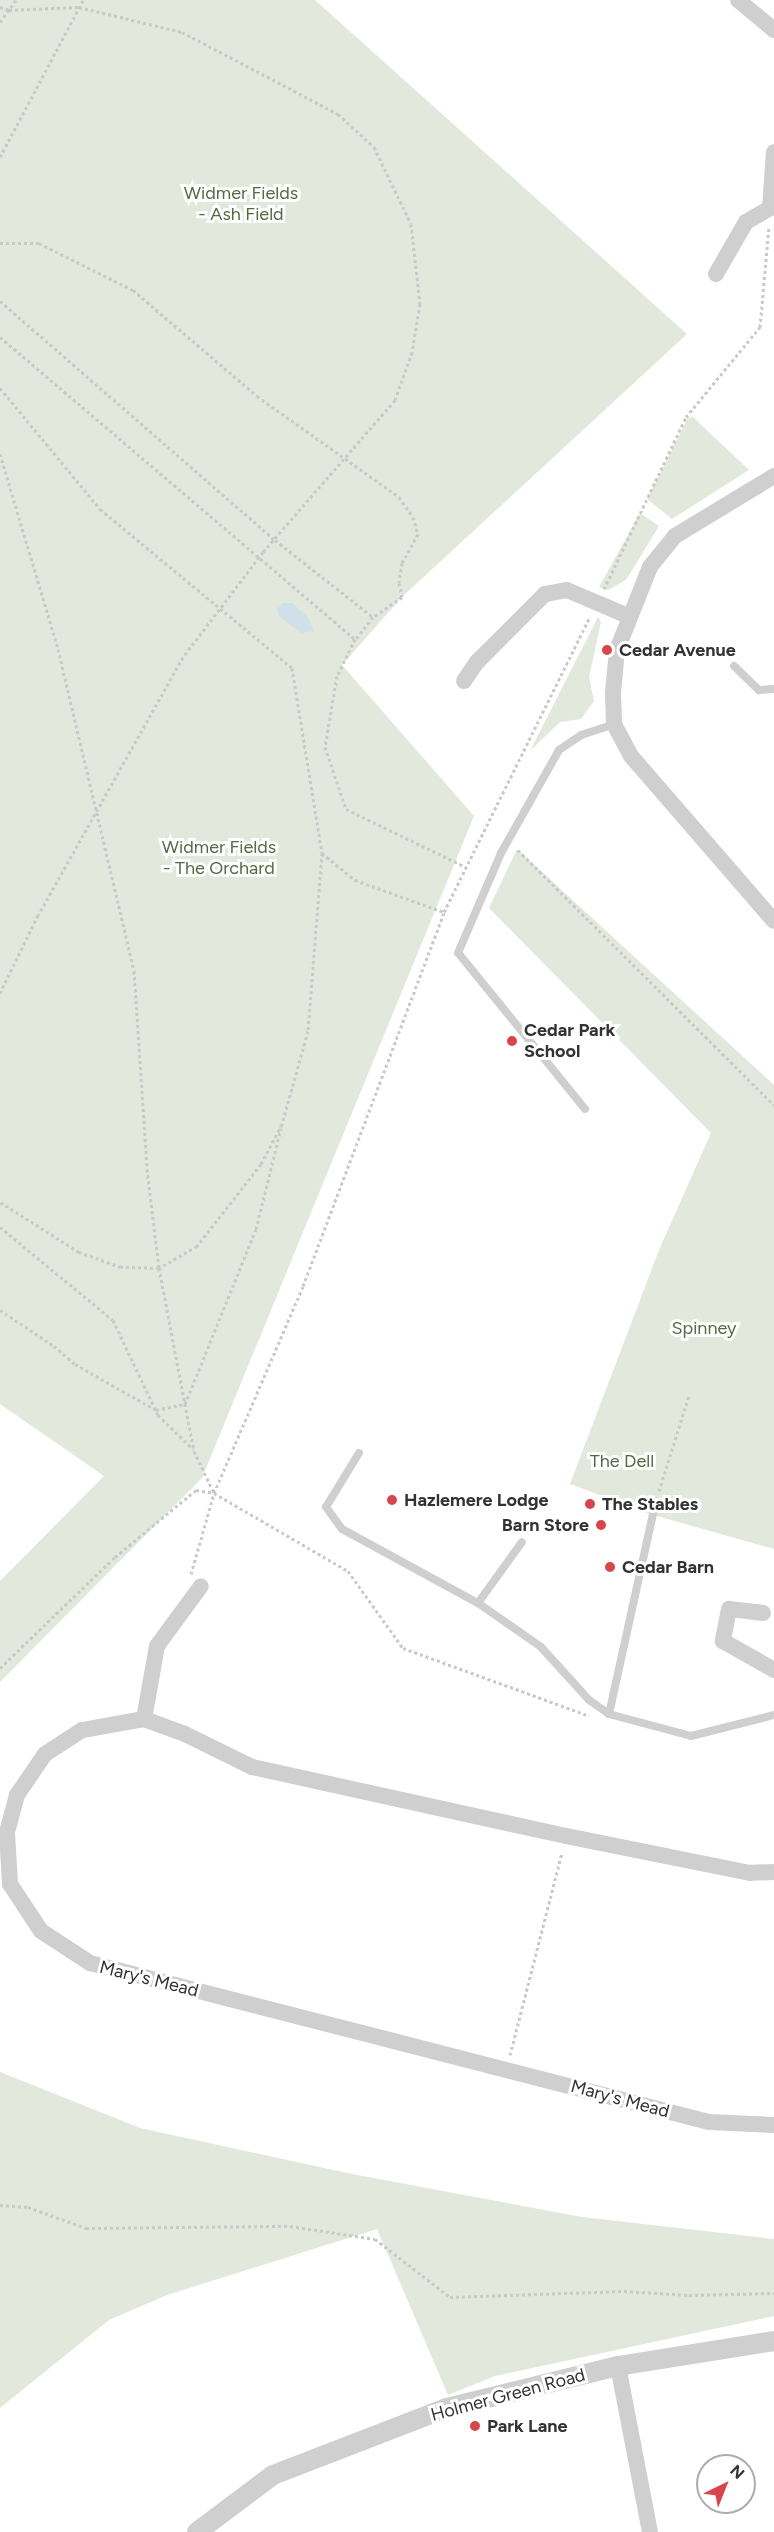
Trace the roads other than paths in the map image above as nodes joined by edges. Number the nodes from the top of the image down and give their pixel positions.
1 (738, 0) edge
2 (774, 30) edge
3 (774, 152) edge
4 (716, 274) dead end
5 (774, 476) edge
6 (628, 615) junction
7 (735, 666) dead end
8 (464, 681) dead end
9 (774, 689) edge
10 (614, 724) junction
11 (774, 921) edge
12 (585, 1109) dead end
13 (359, 1453) dead end
14 (656, 1501) road end
15 (522, 1542) dead end
16 (201, 1586) road end
17 (478, 1603) junction
18 (763, 1613) dead end
19 (774, 1670) edge
20 (609, 1714) junction
21 (774, 1715) edge
22 (144, 1719) junction
23 (774, 1872) edge
24 (5, 1886) edge
25 (774, 2125) edge
26 (774, 2341) edge
27 (618, 2366) junction
28 (197, 2532) edge
29 (650, 2532) edge

1 - 2 street
3 - 4 street
5 - 6 street
6 - 8 street
6 - 10 street
7 - 9 lane
10 - 11 street
10 - 12 lane
13 - 17 lane
14 - 20 lane
15 - 17 lane
16 - 22 street
17 - 20 lane
18 - 19 street
20 - 21 lane
22 - 23 street
22 - 24 street, Mary's Mead
24 - 25 street, Mary's Mead
26 - 27 street, Holmer Green Road
27 - 28 street, Holmer Green Road
27 - 29 street

